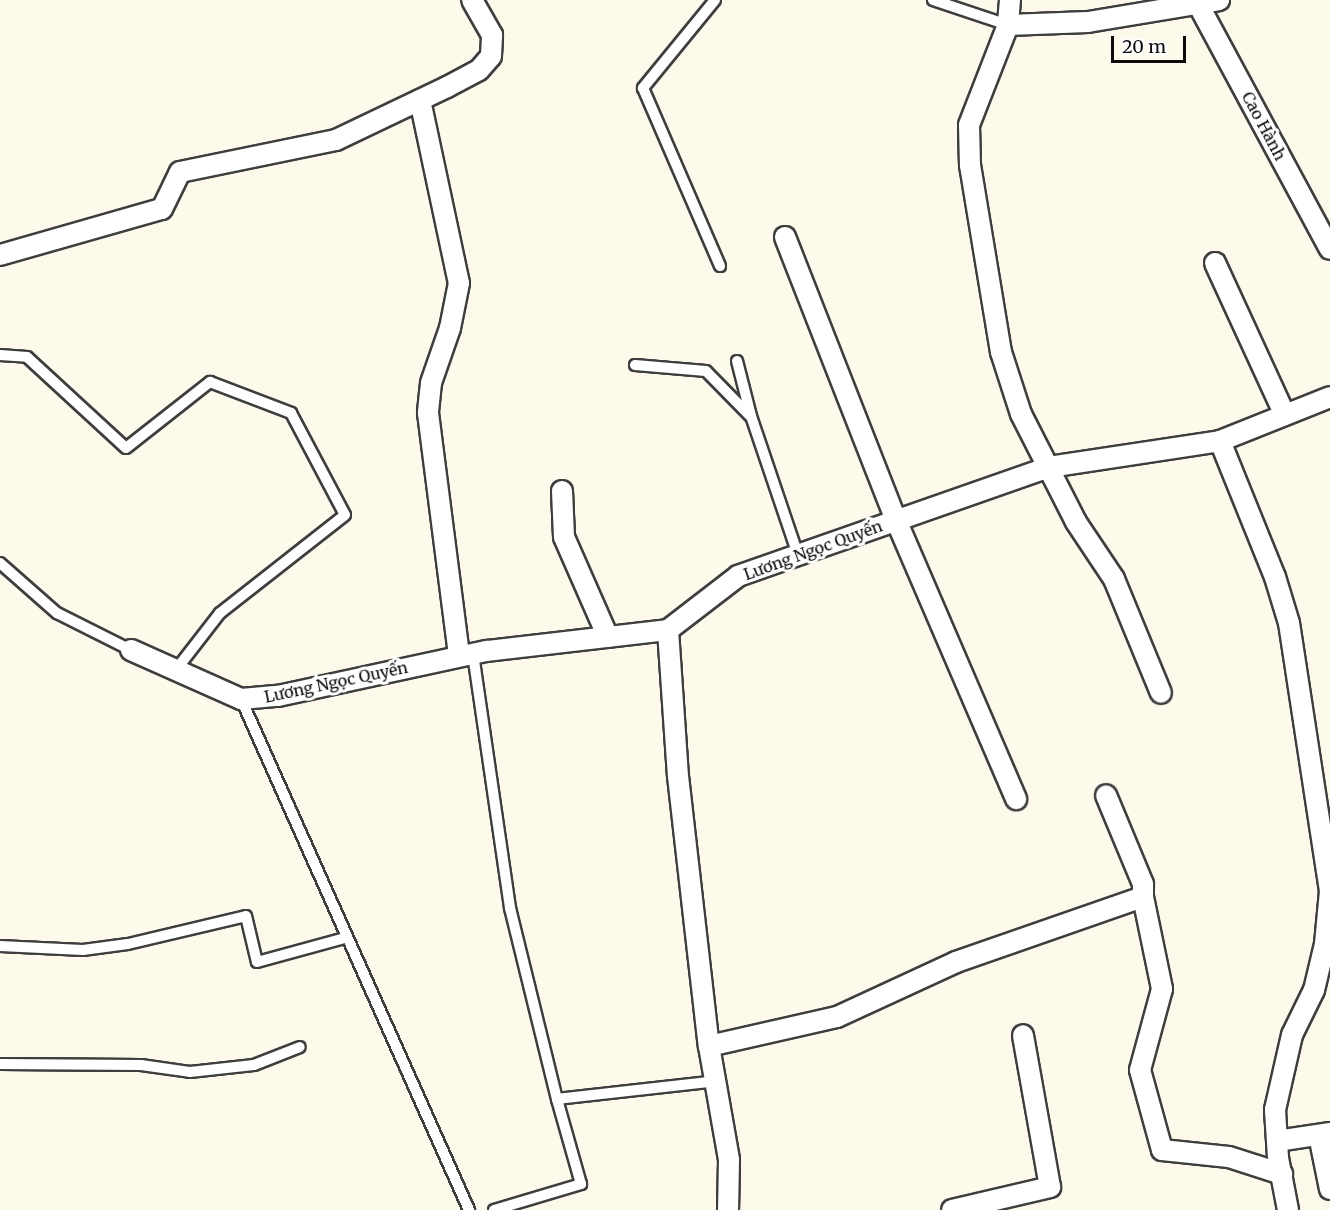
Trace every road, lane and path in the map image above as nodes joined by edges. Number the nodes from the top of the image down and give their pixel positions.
1 (471, 0) edge
2 (714, 0) edge
3 (933, 0) edge
4 (1010, 0) edge
5 (1219, 0) edge
6 (1198, 4) junction
7 (1008, 25) junction
8 (420, 100) junction
9 (785, 237) dead end
10 (1330, 249) edge
11 (0, 255) edge
12 (1215, 263) dead end
13 (720, 266) dead end
14 (0, 355) edge
15 (737, 361) dead end
16 (635, 365) dead end
17 (1330, 397) edge
18 (1285, 415) junction
19 (751, 416) junction
20 (1220, 441) junction
21 (1049, 467) junction
22 (562, 491) dead end
23 (896, 520) junction
24 (798, 555) junction
25 (0, 563) edge
26 (668, 630) junction
27 (608, 637) junction
28 (131, 650) joint
29 (466, 655) junction
30 (176, 671) junction
31 (1161, 693) dead end
32 (241, 699) junction
33 (1106, 795) dead end
34 (1016, 799) dead end
35 (1143, 897) junction
36 (345, 938) junction
37 (0, 946) edge
38 (1023, 1035) dead end
39 (709, 1046) junction
40 (300, 1047) dead end
41 (0, 1064) edge
42 (717, 1081) junction
43 (557, 1099) junction
44 (1324, 1133) edge
45 (1277, 1142) junction
46 (1281, 1174) junction
47 (1330, 1190) edge
48 (469, 1210) edge
49 (494, 1210) edge
50 (728, 1210) edge
51 (952, 1210) edge
52 (1288, 1210) edge

1 - 8 street
2 - 13 lane
3 - 7 lane
4 - 7 street
5 - 6 street
6 - 7 street
6 - 10 street, Cao Hành
7 - 21 street
8 - 11 street
8 - 29 street
9 - 23 street
12 - 18 street
14 - 30 lane
15 - 19 lane
16 - 19 lane
17 - 18 street, Lương Ngọc Quyến
18 - 20 street, Lương Ngọc Quyến
19 - 24 lane
20 - 21 street, Lương Ngọc Quyến
20 - 45 street
21 - 23 street, Lương Ngọc Quyến
21 - 31 street
22 - 27 street
23 - 24 street, Lương Ngọc Quyến
23 - 34 street
24 - 26 street, Lương Ngọc Quyến
25 - 28 lane
26 - 27 street, Lương Ngọc Quyến
26 - 39 street
27 - 29 street, Lương Ngọc Quyến
28 - 30 street, Lương Ngọc Quyến
29 - 32 street, Lương Ngọc Quyến
29 - 43 lane
30 - 32 street, Lương Ngọc Quyến
32 - 36 lane
33 - 35 street
35 - 39 street
35 - 46 street
36 - 37 lane
36 - 48 lane
38 - 51 street
39 - 42 street
40 - 41 lane
42 - 43 lane
42 - 50 street
43 - 49 lane
44 - 45 street
44 - 47 street
45 - 46 street
46 - 52 street

